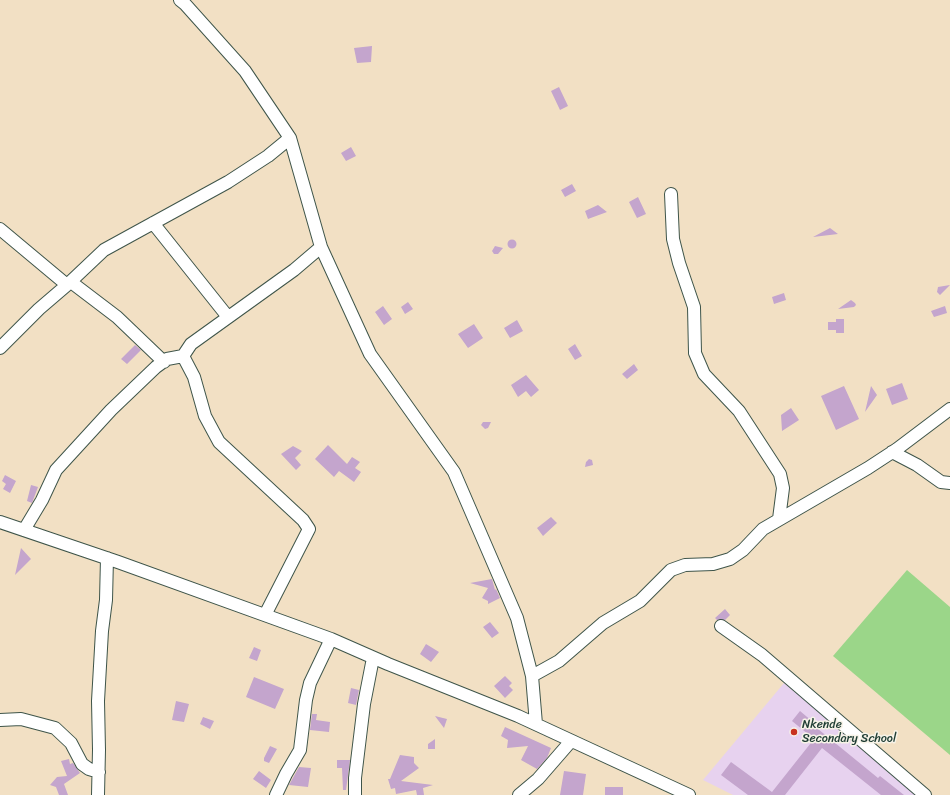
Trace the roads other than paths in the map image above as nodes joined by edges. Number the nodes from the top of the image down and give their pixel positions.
1 (180, 0) edge
2 (290, 138) junction
3 (671, 194) dead end
4 (153, 223) junction
5 (0, 229) edge
6 (321, 247) junction
7 (69, 284) junction
8 (228, 317) junction
9 (0, 348) edge
10 (183, 356) junction
11 (164, 362) junction
12 (950, 409) edge
13 (892, 452) junction
14 (950, 483) edge
15 (779, 519) junction
16 (0, 522) edge
17 (24, 530) junction
18 (107, 558) junction
19 (265, 615) junction
20 (721, 626) dead end
21 (331, 639) junction
22 (373, 658) junction
23 (532, 676) junction
24 (0, 720) edge
25 (536, 724) junction
26 (571, 741) junction
27 (99, 772) junction
28 (98, 795) edge
29 (276, 795) edge
30 (355, 795) edge
31 (519, 795) edge
32 (689, 795) edge
33 (925, 795) edge

1 - 2 street
2 - 4 street
2 - 6 street
3 - 15 street
4 - 7 street
4 - 8 street
5 - 7 street
6 - 8 street
6 - 23 street
7 - 9 street
7 - 11 street
8 - 10 street
10 - 11 street
10 - 19 street
11 - 17 street
12 - 13 street
13 - 14 street
13 - 15 street
15 - 23 street
16 - 17 street
17 - 18 street
18 - 19 street
18 - 27 street
19 - 21 street
20 - 33 street
21 - 22 street
21 - 29 street
22 - 25 street
22 - 30 street
23 - 25 street
24 - 27 street
25 - 26 street
26 - 31 street
26 - 32 street
27 - 28 street

